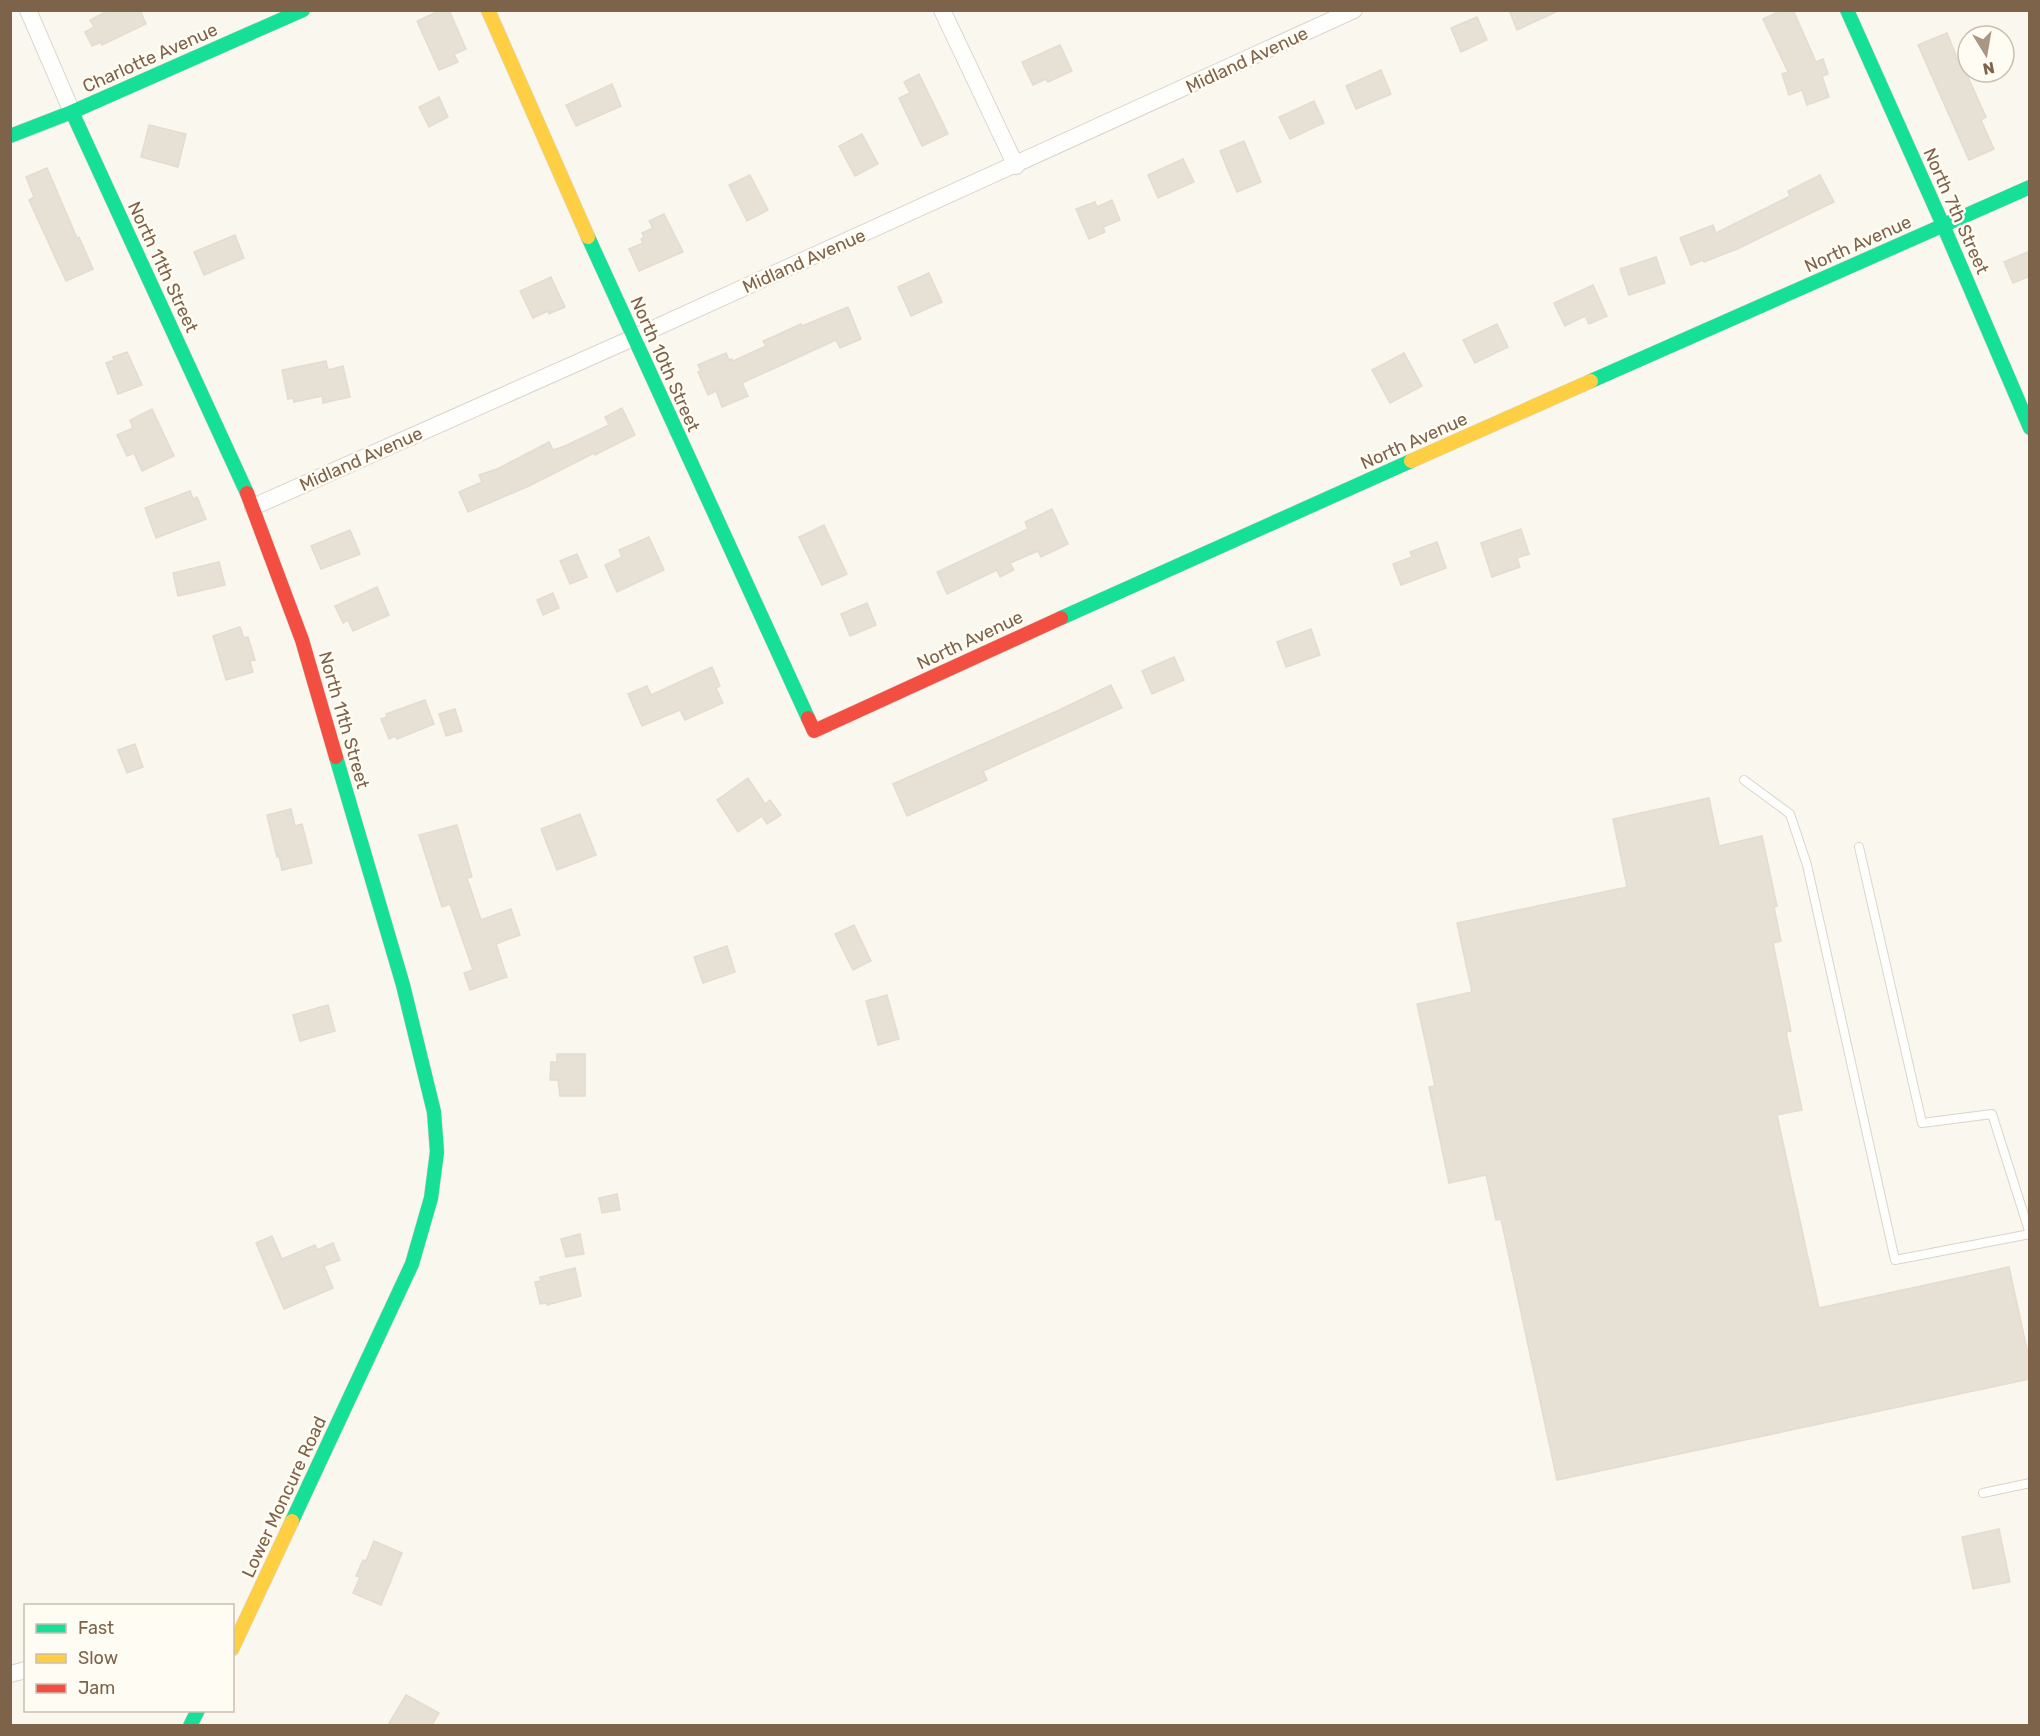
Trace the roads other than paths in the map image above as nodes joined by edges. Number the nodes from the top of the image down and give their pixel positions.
1 (28, 10) edge
2 (303, 10) edge
3 (488, 10) edge
4 (942, 10) edge
5 (1354, 10) edge
6 (1847, 10) edge
7 (72, 112) junction
8 (10, 136) edge
9 (1016, 165) junction
10 (2030, 187) edge
11 (1943, 225) junction
12 (633, 338) junction
13 (2030, 428) edge
14 (253, 507) junction
15 (814, 731) joint
16 (1744, 780) dead end
17 (1859, 847) dead end
18 (2030, 1234) edge
19 (367, 1362) joint
20 (2030, 1483) edge
21 (1983, 1493) dead end
22 (234, 1645) edge

1 - 7 street
2 - 7 street, Charlotte Avenue
3 - 12 street, North 10th Street
4 - 9 street
5 - 9 street, Midland Avenue
6 - 11 street, North 7th Street
7 - 8 street, Charlotte Avenue
7 - 14 street, North 11th Street
9 - 12 street, Midland Avenue
10 - 11 street, North Avenue
11 - 13 street, North 7th Street
11 - 15 street, North Avenue
12 - 14 street, Midland Avenue
12 - 15 street, North 10th Street
14 - 19 street, North 11th Street
16 - 18 lane
17 - 18 lane
19 - 22 street, Lower Moncure Road
20 - 21 lane

